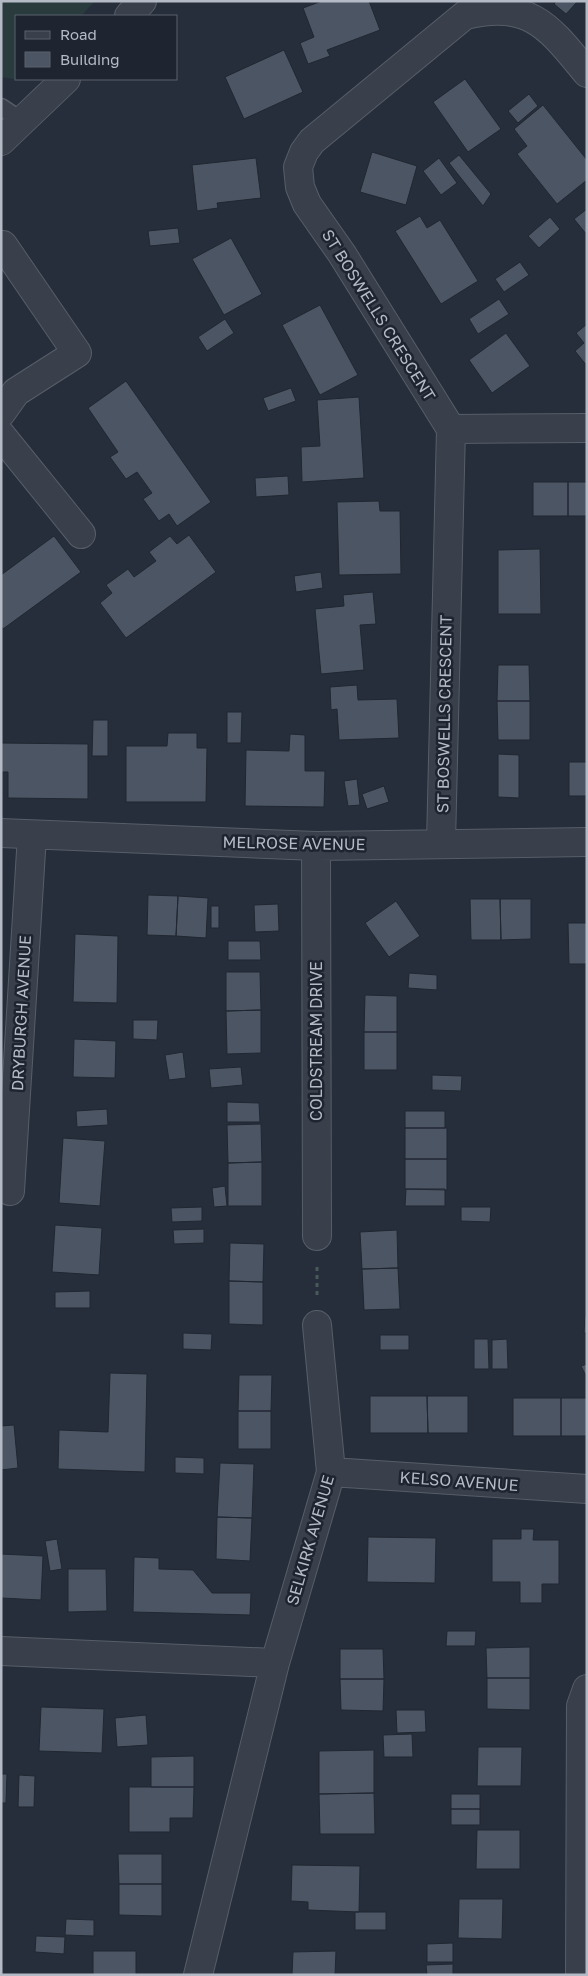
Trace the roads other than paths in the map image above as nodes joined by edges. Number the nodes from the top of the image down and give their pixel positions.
1 (142, 1) edge
2 (130, 15) edge
3 (587, 73) edge
4 (64, 80) edge
5 (12, 114) edge
6 (1, 141) edge
7 (4, 245) dead end
8 (1, 413) edge
9 (587, 428) edge
10 (451, 429) junction
11 (1, 435) edge
12 (81, 534) dead end
13 (1, 833) edge
14 (32, 834) junction
15 (587, 842) edge
16 (441, 843) junction
17 (316, 846) junction
18 (10, 1191) dead end
19 (317, 1236) road end
20 (317, 1325) road end
21 (331, 1472) junction
22 (587, 1489) edge
23 (1, 1651) edge
24 (275, 1663) junction
25 (587, 1689) edge
26 (198, 1975) edge
27 (580, 1975) edge

1 - 2 street
3 - 10 street, ST BOSWELLS CRESCENT
4 - 5 street
5 - 6 street
7 - 8 street
9 - 10 street
10 - 16 street, ST BOSWELLS CRESCENT
11 - 12 street
13 - 14 street, MELROSE AVENUE
14 - 17 street, MELROSE AVENUE
14 - 18 street, DRYBURGH AVENUE
15 - 16 street, MELROSE AVENUE
16 - 17 street, MELROSE AVENUE
17 - 19 street, COLDSTREAM DRIVE
20 - 21 street, SELKIRK AVENUE
21 - 22 street, KELSO AVENUE
21 - 24 street, SELKIRK AVENUE
23 - 24 street
24 - 26 street, SELKIRK AVENUE
25 - 27 street

